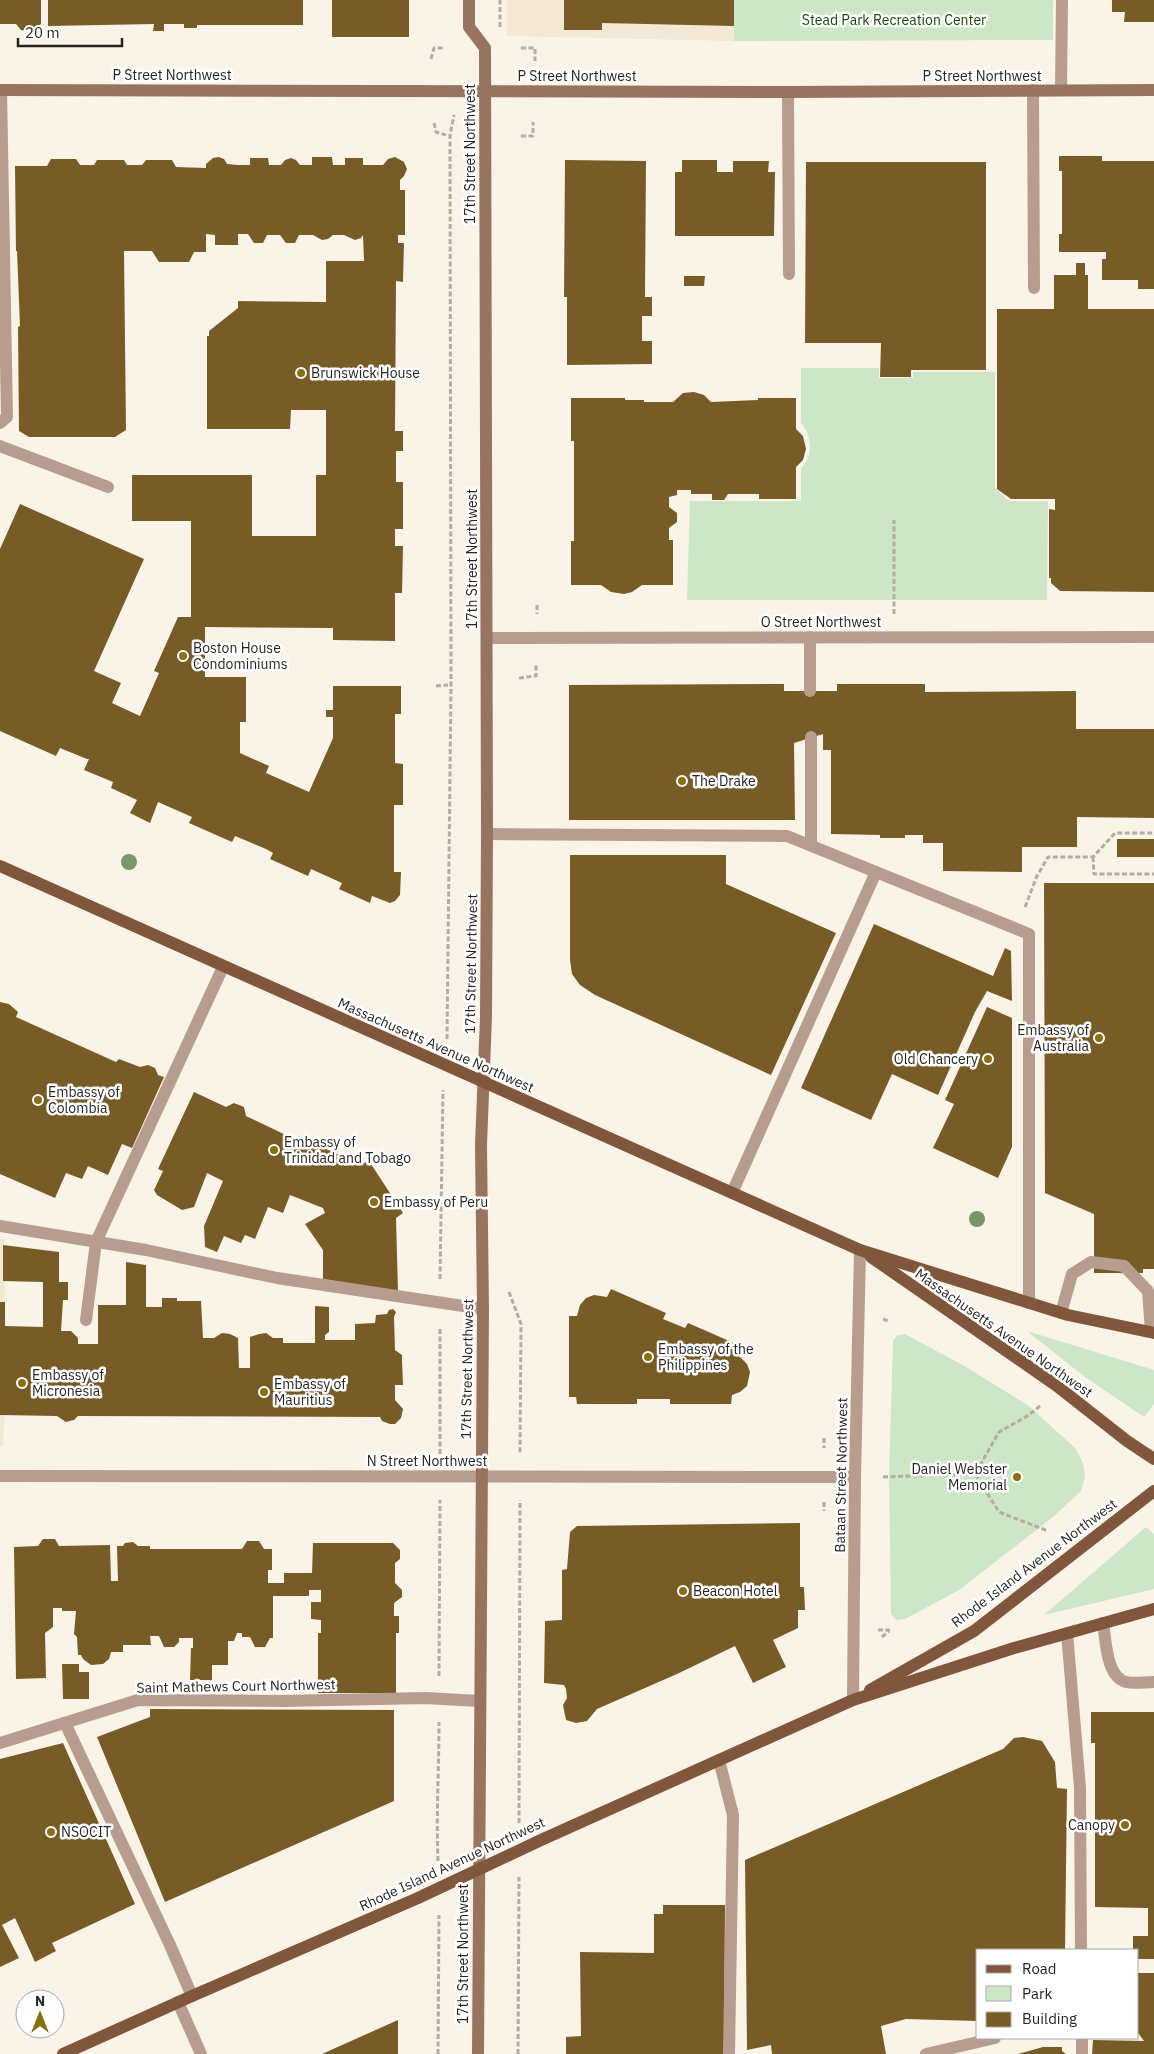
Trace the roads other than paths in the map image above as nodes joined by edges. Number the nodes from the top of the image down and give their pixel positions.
1 (469, 0) edge
2 (1062, 0) edge
3 (1, 90) edge
4 (1033, 90) junction
5 (1061, 90) junction
6 (1154, 90) edge
7 (485, 91) junction
8 (788, 92) junction
9 (789, 274) dead end
10 (1034, 288) dead end
11 (3, 358) edge
12 (0, 423) edge
13 (0, 446) edge
14 (108, 487) dead end
15 (810, 637) junction
16 (1154, 637) edge
17 (488, 638) junction
18 (810, 691) dead end
19 (811, 737) dead end
20 (487, 834) junction
21 (811, 845) junction
22 (0, 866) edge
23 (876, 872) junction
24 (224, 967) junction
25 (484, 1082) junction
26 (732, 1192) junction
27 (0, 1226) edge
28 (96, 1242) junction
29 (860, 1250) junction
30 (1029, 1303) junction
31 (483, 1310) junction
32 (1061, 1313) junction
33 (86, 1320) dead end
34 (1153, 1332) edge
35 (1154, 1459) edge
36 (0, 1476) edge
37 (481, 1476) junction
38 (855, 1476) junction
39 (1154, 1492) edge
40 (1154, 1609) edge
41 (1102, 1623) junction
42 (1066, 1633) junction
43 (1154, 1682) edge
44 (853, 1700) junction
45 (479, 1701) junction
46 (66, 1723) junction
47 (0, 1743) edge
48 (720, 1760) junction
49 (478, 1869) junction
50 (1082, 1949) edge
51 (192, 1996) junction
52 (178, 2002) junction
53 (991, 2039) edge
54 (1082, 2039) edge
55 (63, 2054) edge
56 (201, 2054) edge
57 (478, 2054) edge
58 (729, 2054) edge
59 (926, 2054) edge
60 (1082, 2054) edge

1 - 7 main road, 17th Street Northwest
2 - 5 street
3 - 7 main road, P Street Northwest
3 - 11 street
4 - 5 main road, P Street Northwest
4 - 8 main road, P Street Northwest
4 - 10 street
5 - 6 main road, P Street Northwest
7 - 8 main road, P Street Northwest
7 - 17 main road, 17th Street Northwest
8 - 9 street
11 - 12 street
13 - 14 street
15 - 16 street, O Street Northwest
15 - 17 street, O Street Northwest
15 - 18 street
17 - 20 main road, 17th Street Northwest
19 - 21 street
20 - 21 street
20 - 25 main road, 17th Street Northwest
21 - 23 street
22 - 24 main road, Massachusetts Avenue Northwest
23 - 26 street
23 - 30 street
24 - 25 main road, Massachusetts Avenue Northwest
24 - 28 street
25 - 26 main road, Massachusetts Avenue Northwest
25 - 31 main road, 17th Street Northwest
26 - 29 main road, Massachusetts Avenue Northwest
27 - 28 street
28 - 31 street
28 - 33 street
29 - 30 main road, Massachusetts Avenue Northwest
29 - 35 main road, Massachusetts Avenue Northwest
29 - 38 street, Bataan Street Northwest
30 - 32 main road, Massachusetts Avenue Northwest
31 - 37 main road, 17th Street Northwest
32 - 34 main road, Massachusetts Avenue Northwest
32 - 34 street
36 - 37 street, N Street Northwest
37 - 38 street, N Street Northwest
37 - 45 main road, 17th Street Northwest
38 - 44 street, Bataan Street Northwest
39 - 44 main road, Rhode Island Avenue Northwest
40 - 41 main road, Rhode Island Avenue Northwest
41 - 42 main road, Rhode Island Avenue Northwest
41 - 43 street
42 - 44 main road, Rhode Island Avenue Northwest
42 - 50 street
44 - 48 main road, Rhode Island Avenue Northwest
45 - 46 street, Saint Mathews Court Northwest
45 - 49 main road, 17th Street Northwest
46 - 47 street, Saint Mathews Court Northwest
46 - 51 street
48 - 49 main road, Rhode Island Avenue Northwest
48 - 58 street
49 - 51 main road, Rhode Island Avenue Northwest
49 - 57 main road, 17th Street Northwest
51 - 52 main road, Rhode Island Avenue Northwest
52 - 55 main road, Rhode Island Avenue Northwest
52 - 56 street
53 - 59 street
54 - 60 street

